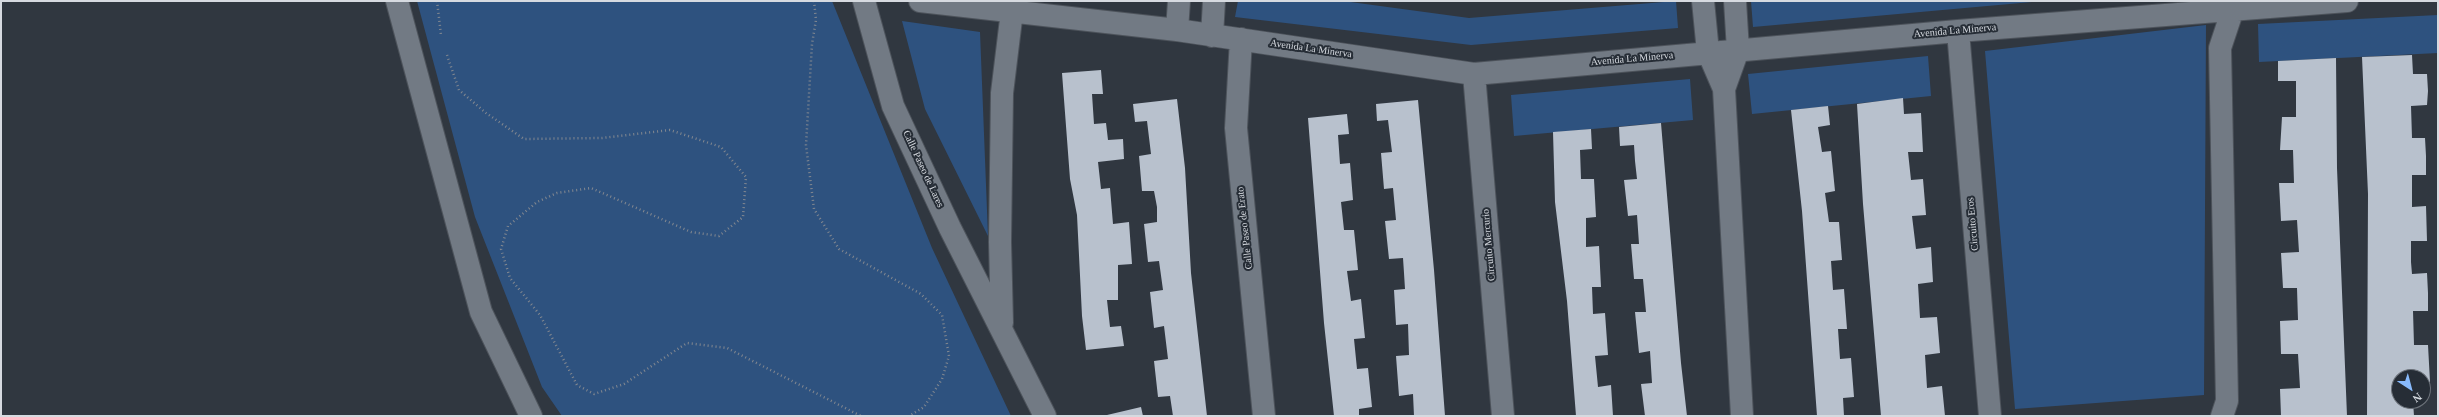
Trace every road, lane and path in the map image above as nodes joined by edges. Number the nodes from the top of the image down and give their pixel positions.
1 (397, 1) edge
2 (437, 1) edge
3 (814, 1) edge
4 (864, 1) edge
5 (920, 1) edge
6 (1179, 1) edge
7 (1214, 1) edge
8 (1703, 1) edge
9 (1735, 1) edge
10 (2347, 1) edge
11 (2233, 5) edge
12 (2198, 6) edge
13 (1012, 11) junction
14 (1177, 30) junction
15 (1958, 31) junction
16 (1212, 36) junction
17 (441, 37) dead end
18 (1241, 39) junction
19 (2220, 48) junction
20 (445, 50) dead end
21 (1738, 50) junction
22 (1708, 52) junction
23 (1474, 74) junction
24 (1724, 89) junction
25 (1002, 328) junction
26 (531, 416) edge
27 (861, 416) edge
28 (909, 416) edge
29 (1045, 416) edge
30 (1264, 416) edge
31 (1504, 416) edge
32 (1742, 416) edge
33 (1990, 416) edge
34 (2222, 416) edge

1 - 26 street
2 - 17 path
3 - 28 path
4 - 25 street, Calle Paseo de Lares
5 - 13 street, Avenida La Minerva
6 - 14 street
7 - 16 street
8 - 22 street
9 - 21 street
10 - 11 street, Avenida La Minerva
11 - 12 street, Avenida La Minerva
11 - 19 street
12 - 15 street, Avenida La Minerva
12 - 19 street
13 - 14 street, Avenida La Minerva
13 - 25 street, Calle Paseo de Lares
14 - 16 street, Avenida La Minerva
15 - 21 street, Avenida La Minerva
15 - 33 street, Circuito Eros
16 - 18 street, Avenida La Minerva
18 - 23 street, Avenida La Minerva
18 - 30 street, Calle Paseo de Erato
19 - 34 street
20 - 27 path
21 - 22 street, Avenida La Minerva
21 - 24 street
22 - 23 street, Avenida La Minerva
22 - 24 street
23 - 31 street, Circuito Mercurio
24 - 32 street
25 - 29 street, Calle Paseo de Lares

